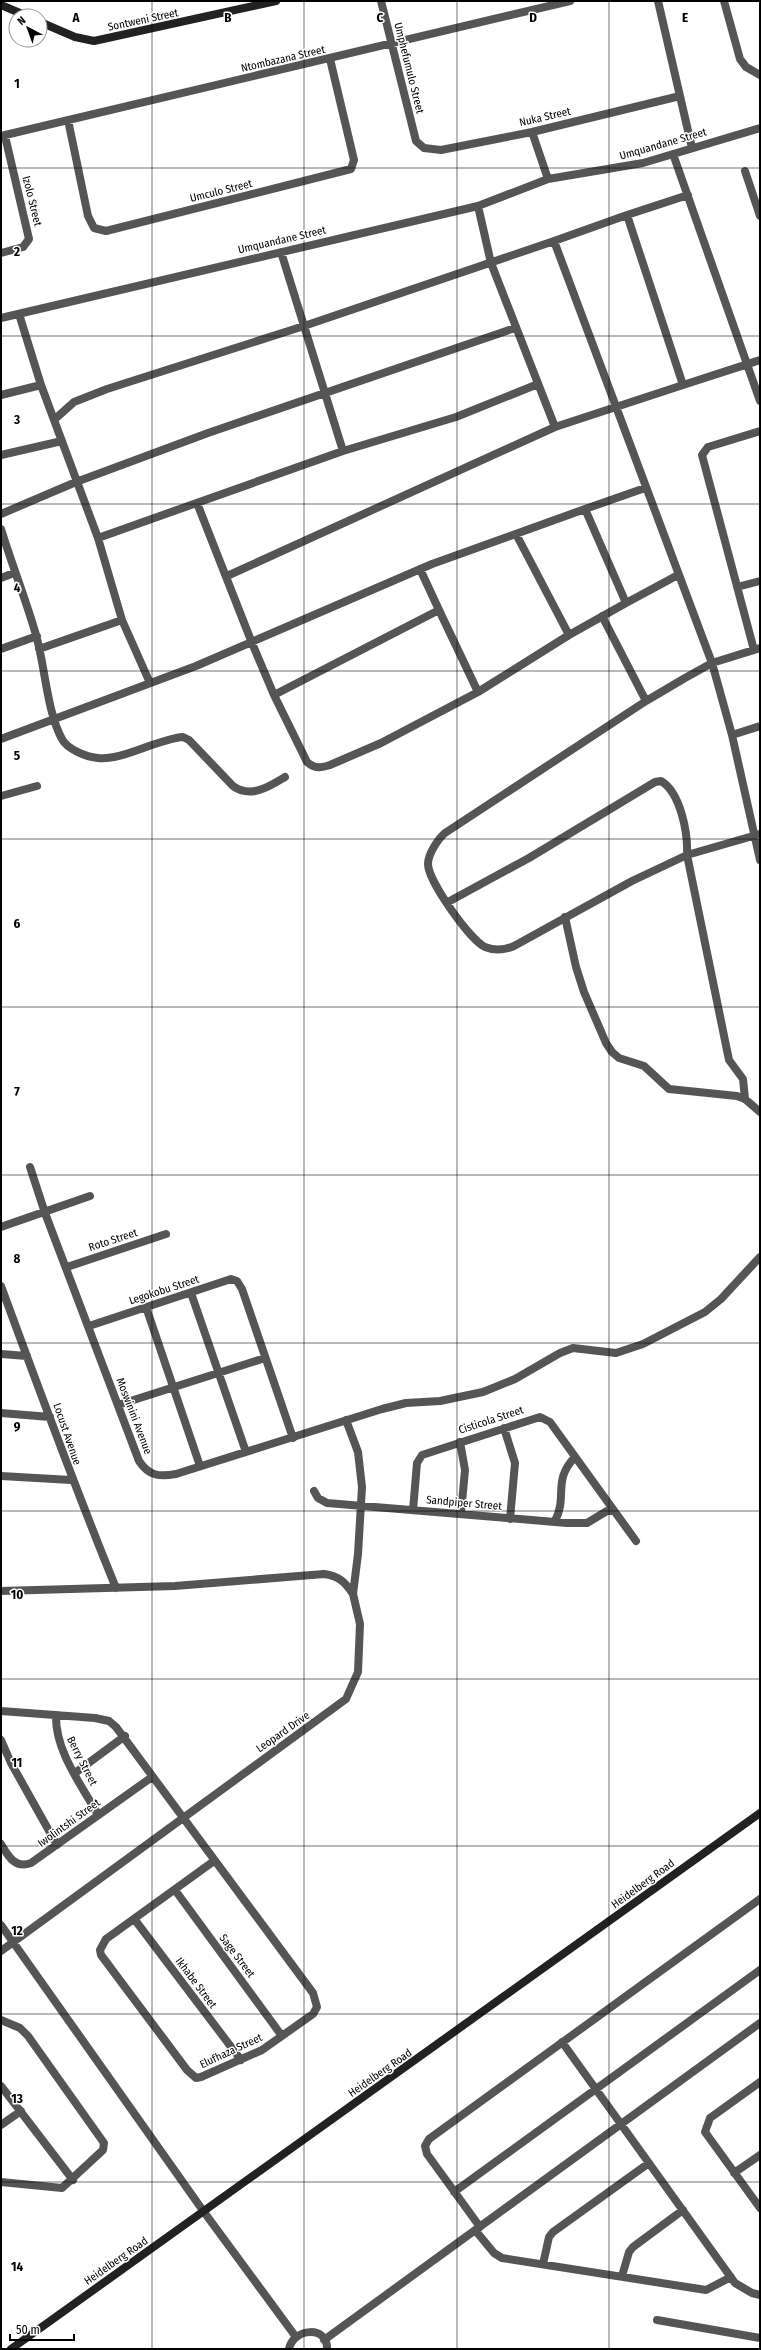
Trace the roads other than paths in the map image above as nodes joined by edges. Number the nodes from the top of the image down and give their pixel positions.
1 (276, 1) edge
2 (380, 1) edge
3 (570, 1) edge
4 (658, 1) edge
5 (724, 1) edge
6 (48, 26) edge
7 (392, 44) junction
8 (330, 59) junction
9 (760, 75) edge
10 (680, 96) junction
11 (68, 120) junction
12 (760, 128) edge
13 (532, 132) junction
14 (3, 136) edge
15 (416, 141) joint
16 (692, 148) junction
17 (673, 154) junction
18 (745, 171) dead end
19 (548, 179) junction
20 (688, 195) junction
21 (478, 206) junction
22 (760, 214) edge
23 (627, 215) junction
24 (554, 241) junction
25 (281, 252) junction
26 (1, 254) edge
27 (491, 263) junction
28 (18, 314) junction
29 (1, 318) edge
30 (304, 326) junction
31 (515, 328) junction
32 (760, 360) edge
33 (747, 366) junction
34 (538, 384) junction
35 (41, 385) junction
36 (683, 385) junction
37 (326, 392) junction
38 (1, 395) edge
39 (760, 401) edge
40 (616, 406) junction
41 (55, 419) junction
42 (555, 428) junction
43 (760, 431) edge
44 (62, 441) junction
45 (343, 451) junction
46 (1, 456) edge
47 (76, 482) junction
48 (645, 488) junction
49 (197, 503) junction
50 (585, 509) junction
51 (1, 514) edge
52 (1, 529) edge
53 (516, 534) junction
54 (98, 538) junction
55 (420, 569) junction
56 (14, 573) junction
57 (678, 575) junction
58 (227, 576) junction
59 (1, 578) edge
60 (760, 581) edge
61 (737, 587) junction
62 (626, 603) junction
63 (439, 610) junction
64 (602, 616) junction
65 (122, 620) junction
66 (568, 635) junction
67 (36, 636) junction
68 (252, 642) junction
69 (1, 649) edge
70 (39, 649) junction
71 (757, 649) edge
72 (712, 663) junction
73 (150, 683) junction
74 (478, 692) junction
75 (274, 695) junction
76 (646, 701) junction
77 (55, 719) junction
78 (760, 726) edge
79 (732, 735) junction
80 (1, 739) edge
81 (286, 777) dead end
82 (37, 786) dead end
83 (1, 796) edge
84 (758, 835) edge
85 (686, 854) junction
86 (760, 860) edge
87 (448, 902) junction
88 (565, 917) junction
89 (745, 1098) junction
90 (760, 1112) edge
91 (30, 1167) dead end
92 (90, 1196) dead end
93 (45, 1213) junction
94 (1, 1227) edge
95 (166, 1234) dead end
96 (760, 1257) edge
97 (66, 1267) junction
98 (1, 1286) edge
99 (191, 1293) junction
100 (146, 1308) junction
101 (89, 1326) junction
102 (1, 1354) edge
103 (26, 1356) junction
104 (265, 1358) junction
105 (220, 1373) junction
106 (173, 1386) junction
107 (118, 1405) junction
108 (1, 1413) edge
109 (50, 1417) junction
110 (346, 1420) junction
111 (504, 1428) junction
112 (292, 1438) junction
113 (460, 1442) junction
114 (246, 1452) junction
115 (575, 1457) junction
116 (200, 1466) junction
117 (1, 1476) edge
118 (71, 1480) junction
119 (314, 1490) dead end
120 (361, 1505) junction
121 (413, 1510) junction
122 (613, 1511) junction
123 (461, 1513) junction
124 (510, 1518) junction
125 (555, 1521) junction
126 (636, 1541) dead end
127 (116, 1588) junction
128 (1, 1591) edge
129 (353, 1594) junction
130 (1, 1711) edge
131 (56, 1715) junction
132 (125, 1736) junction
133 (1, 1740) edge
134 (75, 1773) junction
135 (152, 1777) junction
136 (760, 1813) edge
137 (98, 1815) junction
138 (183, 1820) junction
139 (1, 1844) edge
140 (57, 1845) junction
141 (214, 1861) junction
142 (175, 1890) junction
143 (759, 1903) edge
144 (134, 1920) junction
145 (1, 1925) edge
146 (13, 1942) junction
147 (1, 1951) edge
148 (760, 1970) edge
149 (1, 2020) edge
150 (760, 2023) edge
151 (282, 2036) junction
152 (562, 2042) junction
153 (240, 2060) junction
154 (760, 2082) edge
155 (1, 2086) edge
156 (596, 2090) junction
157 (21, 2111) junction
158 (620, 2124) junction
159 (1, 2126) edge
160 (760, 2155) edge
161 (649, 2163) junction
162 (734, 2174) junction
163 (73, 2180) junction
164 (1, 2182) edge
165 (454, 2192) junction
166 (760, 2208) edge
167 (683, 2210) junction
168 (204, 2212) junction
169 (477, 2229) junction
170 (543, 2264) junction
171 (622, 2276) junction
172 (731, 2277) junction
173 (760, 2295) edge
174 (657, 2320) dead end
175 (296, 2337) junction
176 (760, 2338) edge
177 (324, 2340) junction
178 (11, 2349) edge
179 (288, 2349) edge
180 (327, 2349) edge

1 - 6 main road, Sontweni Street
2 - 7 street, Umphefumulo Street
3 - 7 street, Ntombazana Street
4 - 10 street
5 - 9 street
7 - 8 street, Ntombazana Street
7 - 15 street, Umphefumulo Street
8 - 11 street, Ntombazana Street
8 - 11 street, Umculo Street
10 - 13 street, Nuka Street
10 - 16 street
11 - 14 street, Ntombazana Street
12 - 16 street, Umquandane Street
13 - 15 street, Nuka Street
13 - 19 street
14 - 26 street, Izolo Street
16 - 17 street, Umquandane Street
17 - 19 street, Umquandane Street
17 - 20 street
18 - 22 street
19 - 21 street, Umquandane Street
20 - 23 street
20 - 33 street
21 - 25 street, Umquandane Street
21 - 27 street
23 - 24 street
23 - 36 street
24 - 27 street
24 - 40 street
25 - 28 street, Umquandane Street
25 - 30 street
27 - 30 street
27 - 31 street
28 - 29 street, Umquandane Street
28 - 35 street
30 - 37 street
30 - 41 street
31 - 34 street
31 - 37 street
32 - 33 street
33 - 36 street
33 - 39 street
34 - 42 street
34 - 45 street
35 - 38 street
35 - 41 street
36 - 40 street
37 - 45 street
37 - 47 street
40 - 42 street
40 - 48 street
41 - 44 street
42 - 58 street
43 - 61 street
44 - 46 street
44 - 47 street
45 - 49 street
47 - 51 street
47 - 54 street
48 - 50 street
48 - 57 street
49 - 54 street
49 - 58 street
50 - 53 street
50 - 62 street
52 - 56 street
53 - 55 street
53 - 66 street
54 - 65 street
55 - 63 street
55 - 68 street
56 - 59 street
56 - 67 street
57 - 62 street
57 - 72 street
58 - 68 street
60 - 61 street
61 - 71 street
62 - 64 street
63 - 74 street
63 - 75 street
64 - 66 street
64 - 76 street
65 - 70 street
65 - 73 street
66 - 74 street
67 - 69 street
67 - 70 street
68 - 73 street
68 - 75 street
70 - 77 street
71 - 72 street
72 - 76 street
72 - 79 street
73 - 77 street
74 - 75 street
76 - 87 street
77 - 80 street
77 - 81 street
78 - 79 street
79 - 84 street
82 - 83 street
84 - 85 street
84 - 86 street
85 - 87 street
85 - 88 street
85 - 89 street
87 - 88 street
88 - 89 street
89 - 90 street
91 - 93 street, Moswinini Avenue
92 - 93 street
93 - 94 street
93 - 97 street, Moswinini Avenue
95 - 97 street, Roto Street
96 - 110 street, Moswinini Avenue
97 - 101 street, Moswinini Avenue
98 - 103 street, Locust Avenue
99 - 100 street, Legokobu Street
99 - 104 street, Legokobu Street
99 - 105 street
100 - 101 street, Legokobu Street
100 - 106 street
101 - 107 street, Moswinini Avenue
102 - 103 street
103 - 109 street, Locust Avenue
104 - 105 street
104 - 112 street
105 - 106 street
105 - 114 street
106 - 107 street
106 - 116 street
107 - 116 street, Moswinini Avenue
108 - 109 street
109 - 118 street, Locust Avenue
110 - 112 street, Moswinini Avenue
110 - 120 street, Leopard Drive
111 - 113 street, Cisticola Street
111 - 115 street, Cisticola Street
111 - 124 street
112 - 114 street, Moswinini Avenue
113 - 121 street, Cisticola Street
113 - 123 street
114 - 116 street, Moswinini Avenue
115 - 122 street, Cisticola Street
115 - 125 street
117 - 118 street
118 - 127 street, Locust Avenue
119 - 120 street, Sandpiper Street
120 - 121 street, Sandpiper Street
120 - 129 street, Leopard Drive
121 - 123 street, Sandpiper Street
122 - 125 street, Sandpiper Street
122 - 126 street, Cisticola Street
123 - 124 street, Sandpiper Street
124 - 125 street, Sandpiper Street
127 - 128 street
127 - 129 street
129 - 138 street, Leopard Drive
130 - 131 street
131 - 132 street
131 - 134 street, Berry Street
132 - 134 street
132 - 135 street
133 - 140 street
134 - 137 street, Berry Street
135 - 137 street, Iwolintshi Street
135 - 138 street
136 - 168 main road, Heidelberg Road
137 - 140 street, Iwolintshi Street
138 - 141 street, Elufhaza Street
138 - 146 street, Leopard Drive
139 - 140 street, Iwolintshi Street
141 - 142 street, Elufhaza Street
141 - 151 street, Elufhaza Street
142 - 144 street, Elufhaza Street
142 - 151 street, Sage Street
143 - 152 street
144 - 153 street, Ikhabe Street
144 - 153 street, Elufhaza Street
145 - 146 street
146 - 147 street, Leopard Drive
146 - 168 street
148 - 156 street
149 - 163 street
150 - 158 street
151 - 153 street, Elufhaza Street
152 - 156 street
152 - 165 street
154 - 162 street
155 - 157 street
156 - 158 street
156 - 165 street
157 - 159 street
157 - 163 street
158 - 161 street
158 - 169 street
160 - 162 street
161 - 167 street
161 - 170 street
162 - 166 street
163 - 164 street
165 - 169 street
167 - 171 street
167 - 172 street
168 - 175 street
168 - 178 main road, Heidelberg Road
169 - 170 street
169 - 177 street
170 - 171 street
171 - 172 street
172 - 173 street
174 - 176 street
175 - 177 street
175 - 179 street
177 - 180 street

